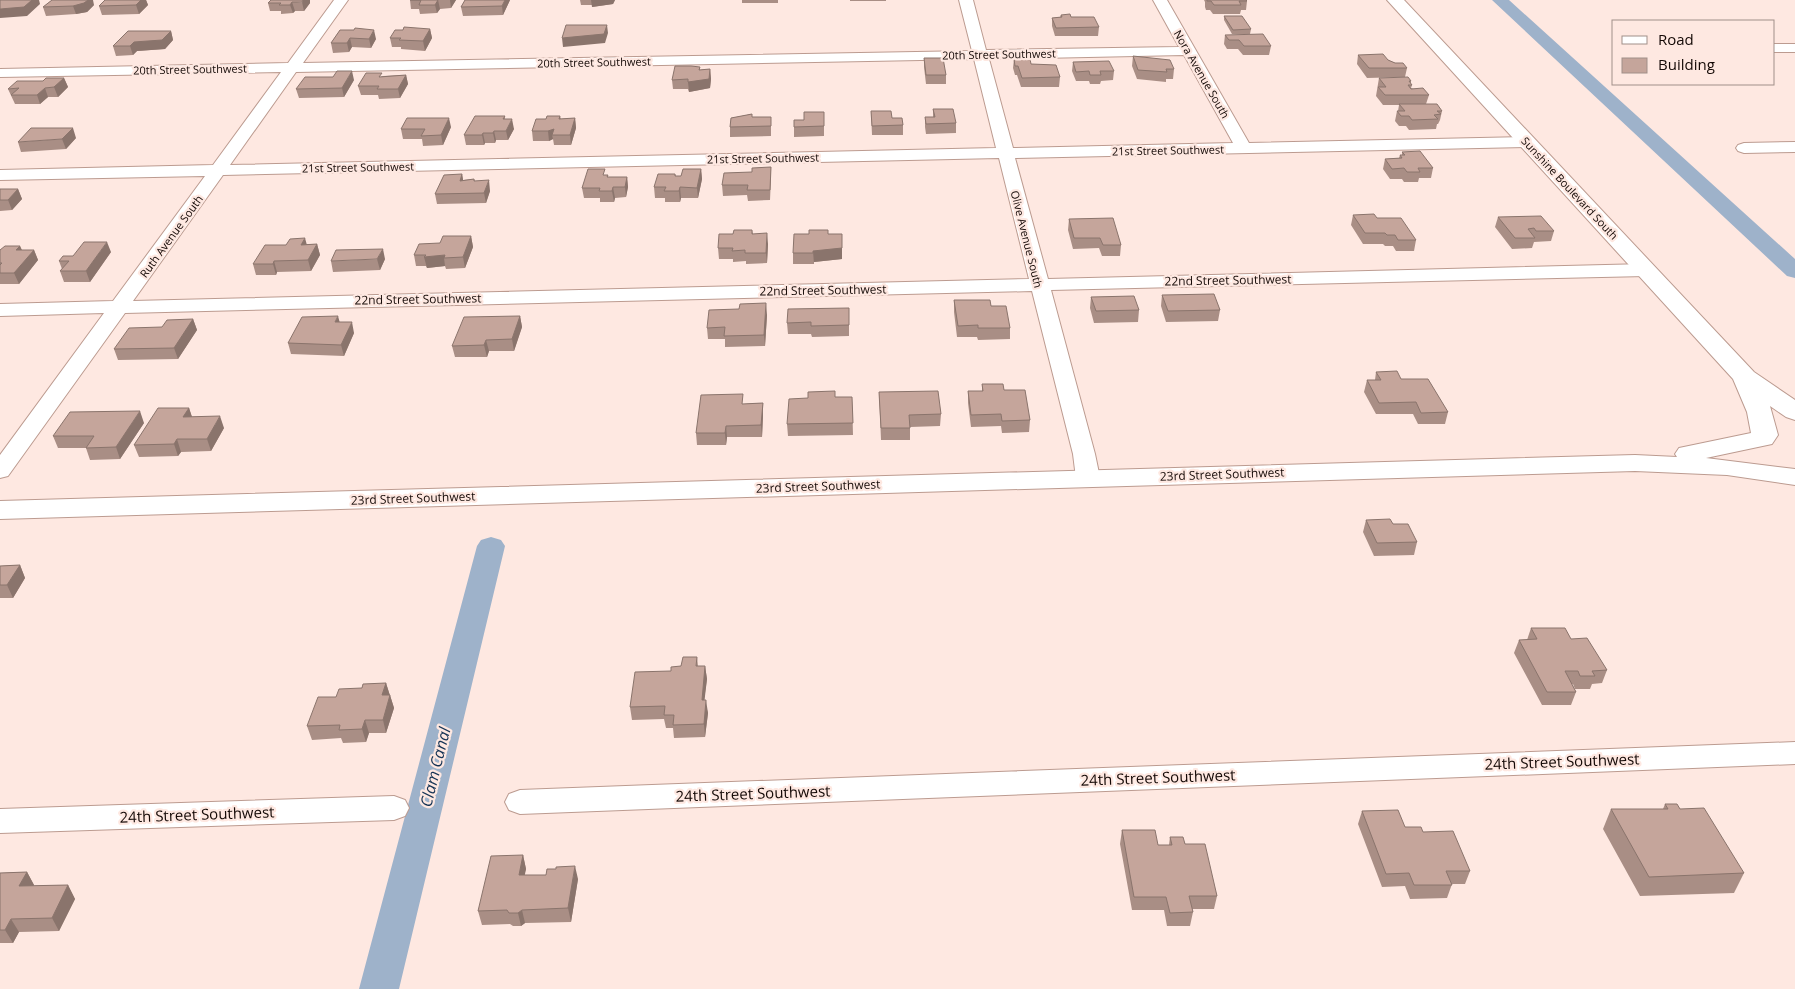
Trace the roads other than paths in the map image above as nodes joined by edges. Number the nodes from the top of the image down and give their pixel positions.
1 (341, 0) edge
2 (966, 0) edge
3 (1160, 0) edge
4 (1395, 0) edge
5 (1775, 48) edge
6 (1795, 48) edge
7 (1189, 51) junction
8 (980, 54) junction
9 (293, 67) junction
10 (0, 73) edge
11 (1527, 142) junction
12 (1795, 147) edge
13 (1244, 148) junction
14 (1744, 148) dead end
15 (1005, 153) junction
16 (218, 170) junction
17 (0, 175) edge
18 (1646, 270) junction
19 (1038, 284) junction
20 (120, 307) junction
21 (0, 310) edge
22 (1744, 376) junction
23 (1795, 412) edge
24 (1795, 426) edge
25 (1764, 436) junction
26 (1635, 462) junction
27 (0, 471) edge
28 (1795, 477) edge
29 (1088, 478) junction
30 (0, 510) edge
31 (1795, 752) edge
32 (520, 802) dead end
33 (394, 808) dead end
34 (0, 820) edge

1 - 9 street, Ruth Avenue South
2 - 8 street, Olive Avenue South
3 - 7 street, Nora Avenue South
4 - 11 street, Sunshine Boulevard South
5 - 6 street
7 - 8 street, 20th Street Southwest
7 - 13 street, Nora Avenue South
8 - 9 street, 20th Street Southwest
8 - 15 street, Olive Avenue South
9 - 10 street, 20th Street Southwest
9 - 16 street, Ruth Avenue South
11 - 13 street, 21st Street Southwest
11 - 18 street, Sunshine Boulevard South
12 - 14 street
13 - 15 street, 21st Street Southwest
15 - 16 street, 21st Street Southwest
15 - 19 street, Olive Avenue South
16 - 17 street, 21st Street Southwest
16 - 20 street, Ruth Avenue South
18 - 19 street, 22nd Street Southwest
18 - 22 street, Sunshine Boulevard South
19 - 20 street, 22nd Street Southwest
19 - 29 street, Olive Avenue South
20 - 21 street, 22nd Street Southwest
20 - 27 street, Ruth Avenue South
22 - 23 street, Sunshine Boulevard South
22 - 25 street, Sunshine Boulevard South
24 - 25 street, 23rd Street Southwest
25 - 26 street, 23rd Street Southwest
25 - 28 street, Sunshine Boulevard South
26 - 28 street, 23rd Street Southwest
26 - 29 street, 23rd Street Southwest
29 - 30 street, 23rd Street Southwest
31 - 32 street, 24th Street Southwest
33 - 34 street, 24th Street Southwest

